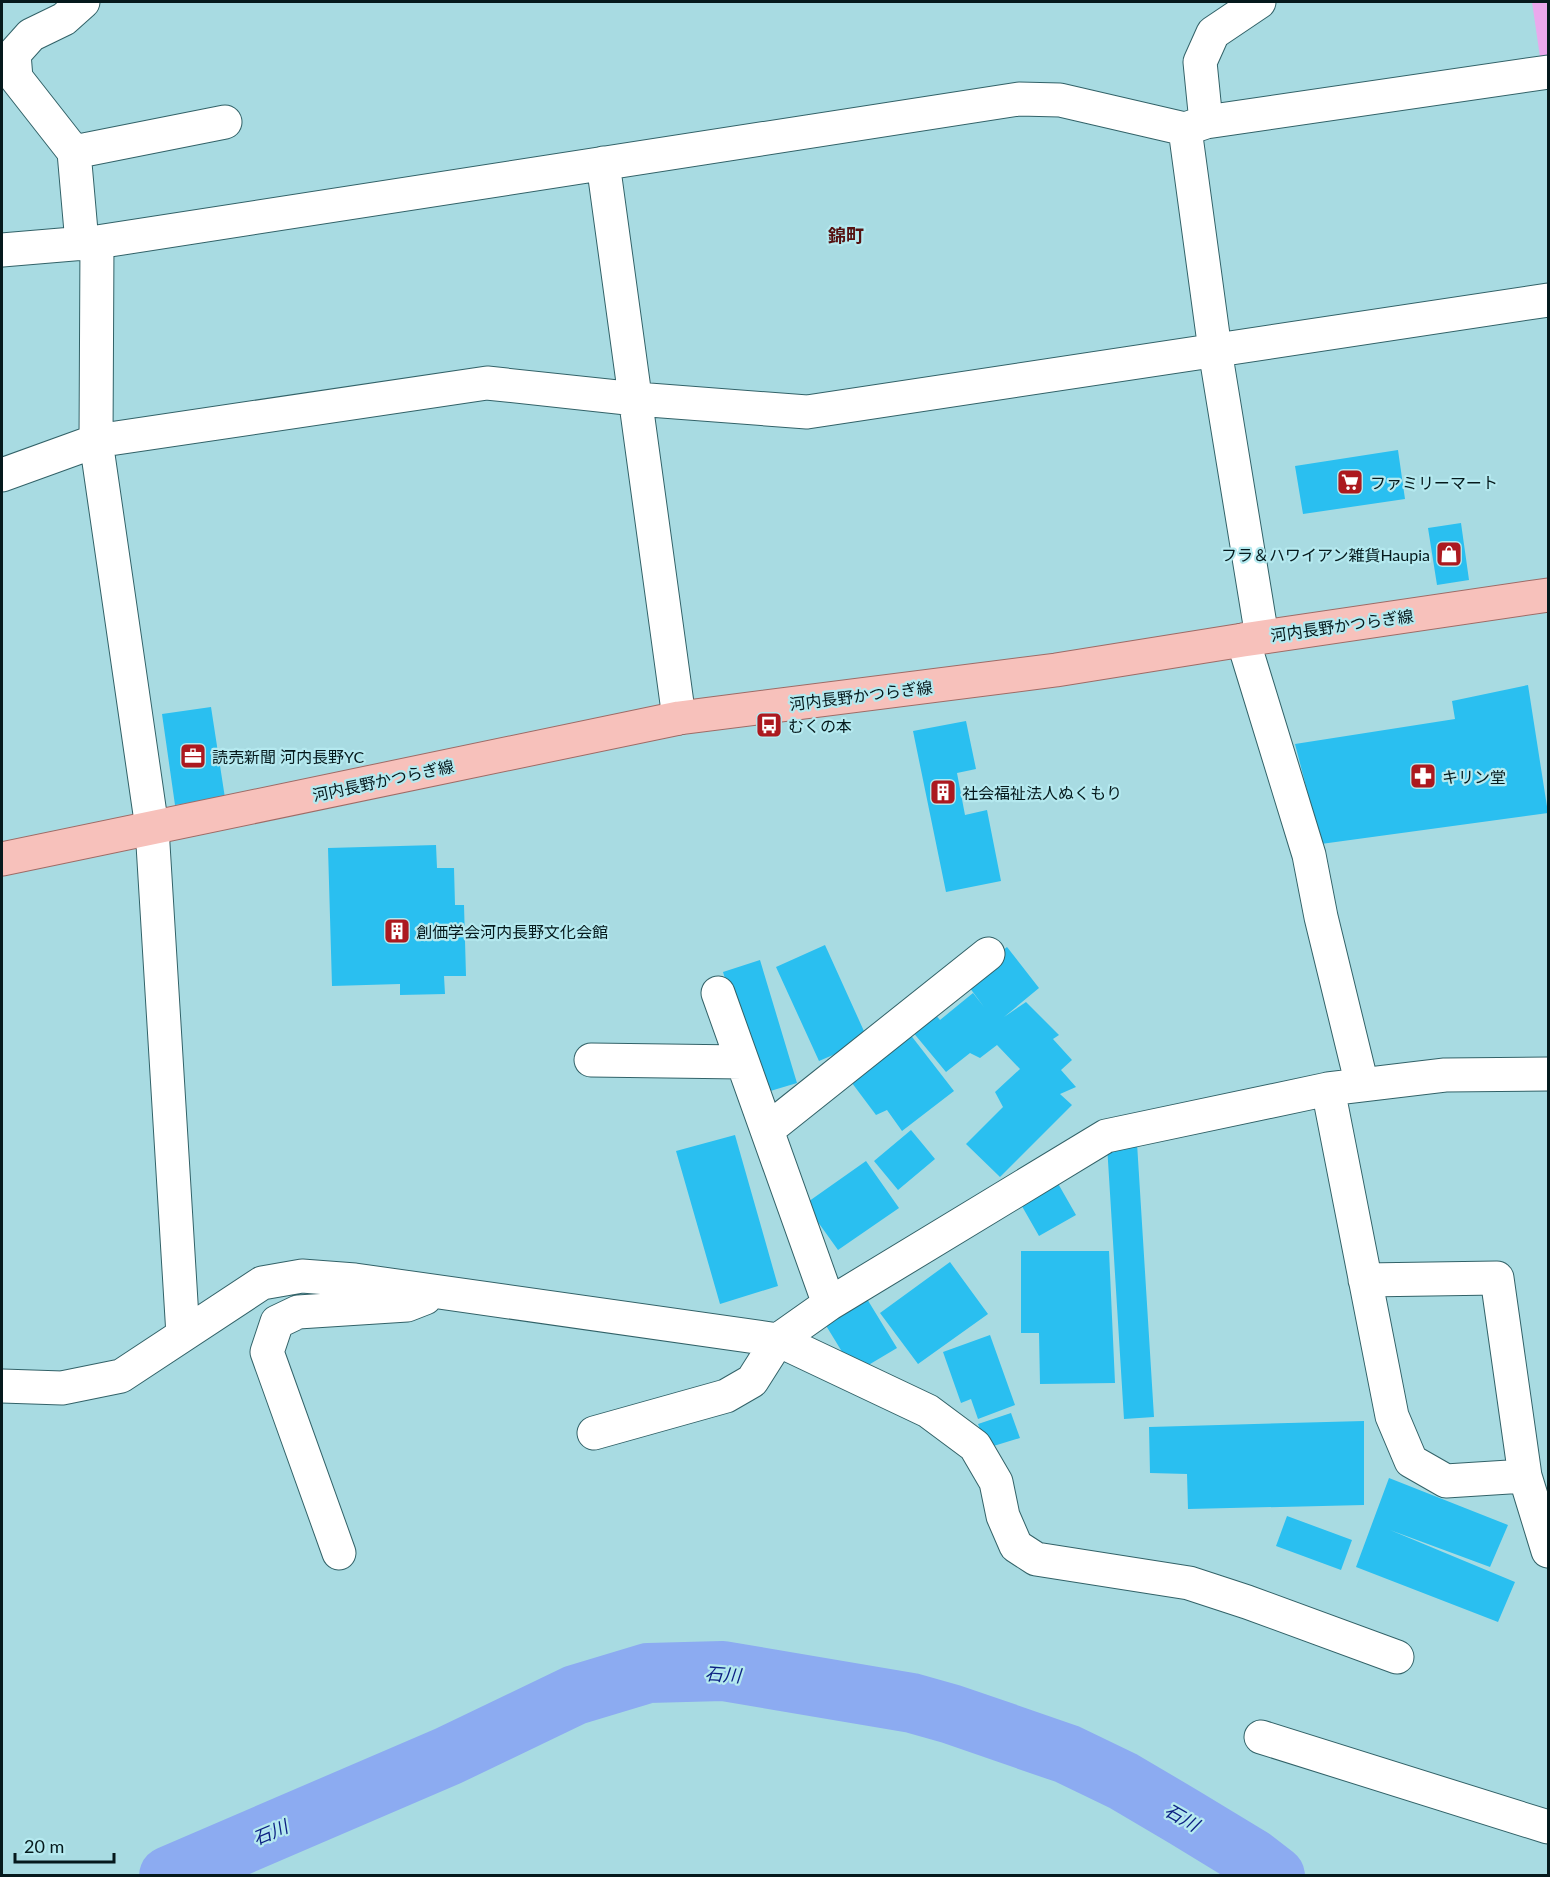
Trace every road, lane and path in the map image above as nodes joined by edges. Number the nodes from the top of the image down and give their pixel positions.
1 (83, 2) edge
2 (1259, 2) edge
3 (1548, 72) edge
4 (225, 122) dead end
5 (1195, 125) junction
6 (75, 152) junction
7 (603, 163) junction
8 (90, 242) junction
9 (2, 250) edge
10 (1548, 300) edge
11 (1215, 350) junction
12 (636, 399) junction
13 (96, 441) junction
14 (2, 475) edge
15 (1548, 595) edge
16 (1252, 639) junction
17 (678, 718) junction
18 (152, 828) junction
19 (2, 859) edge
20 (988, 954) dead end
21 (718, 993) dead end
22 (591, 1060) dead end
23 (742, 1062) junction
24 (1548, 1074) edge
25 (1362, 1085) junction
26 (1328, 1089) junction
27 (767, 1130) junction
28 (1365, 1280) junction
29 (441, 1291) junction
30 (829, 1304) junction
31 (183, 1335) junction
32 (778, 1340) junction
33 (2, 1386) edge
34 (594, 1433) dead end
35 (1525, 1476) junction
36 (1548, 1551) edge
37 (339, 1553) dead end
38 (1397, 1657) dead end
39 (1261, 1737) dead end
40 (1548, 1827) edge

1 - 6 street
2 - 5 street
3 - 5 street
4 - 6 street
5 - 7 street
5 - 11 street
6 - 8 street
7 - 8 street
7 - 12 street
8 - 9 street
8 - 13 street
10 - 11 street
11 - 12 street
11 - 16 street
12 - 13 street
12 - 17 street
13 - 14 street
13 - 18 street
15 - 16 main road, 河内長野かつらぎ線
16 - 17 main road, 河内長野かつらぎ線
16 - 25 street
17 - 18 main road, 河内長野かつらぎ線
18 - 19 main road, 河内長野かつらぎ線
18 - 31 street
20 - 27 street
21 - 23 street
22 - 23 street
23 - 27 street
24 - 25 street
25 - 26 street
26 - 28 street
26 - 30 street
27 - 30 street
28 - 35 street
28 - 35 street
29 - 31 street
29 - 32 street
29 - 37 street
30 - 32 street
31 - 33 street
32 - 34 street
32 - 38 street
35 - 36 street
39 - 40 street

